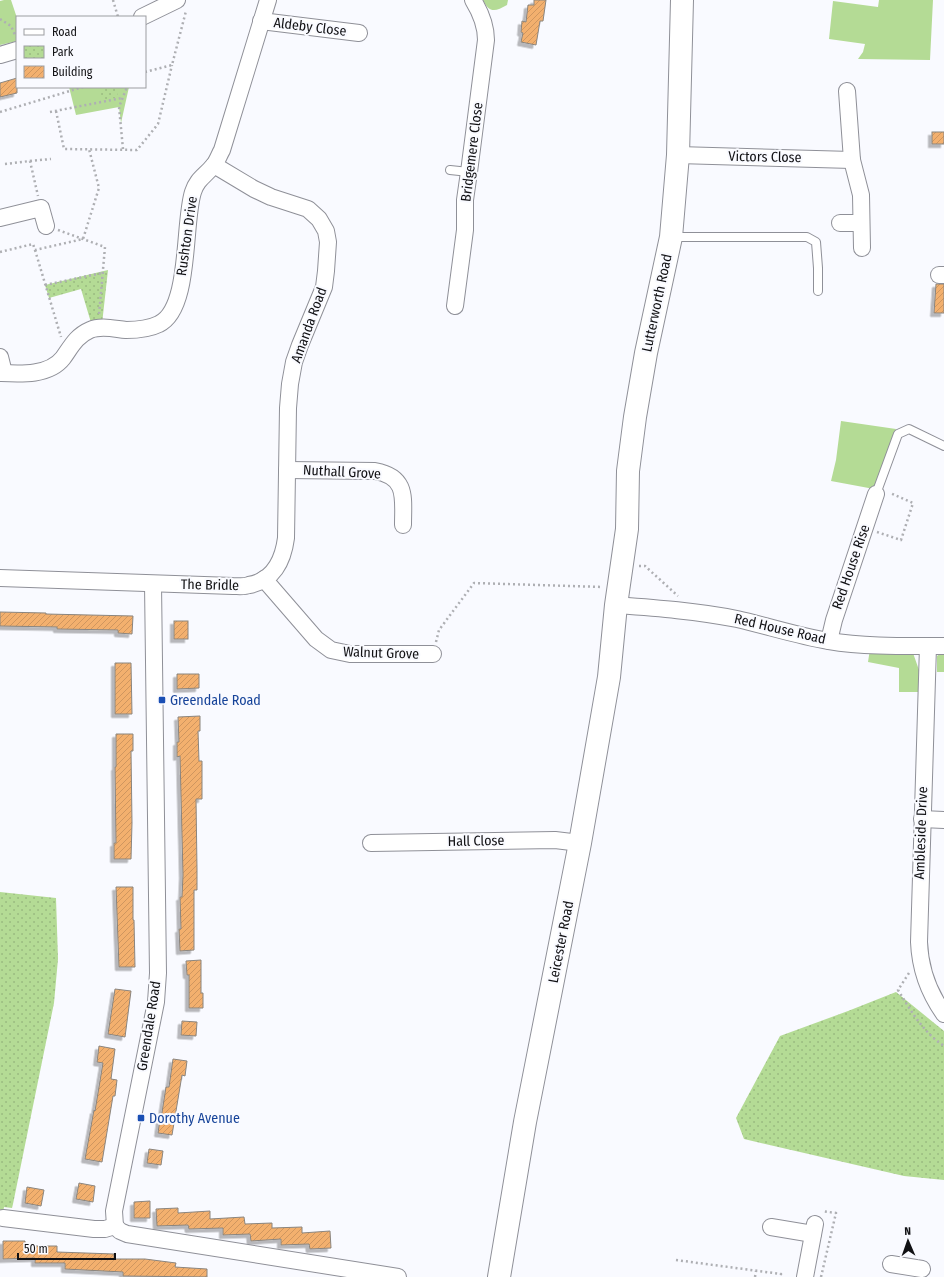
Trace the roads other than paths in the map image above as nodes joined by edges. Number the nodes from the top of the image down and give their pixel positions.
1 (268, 0) edge
2 (473, 0) edge
3 (682, 0) edge
4 (182, 2) edge
5 (145, 16) edge
6 (261, 21) junction
7 (358, 33) dead end
8 (16, 50) edge
9 (0, 55) edge
10 (847, 91) dead end
11 (678, 155) junction
12 (852, 160) junction
13 (214, 165) junction
14 (450, 170) dead end
15 (469, 172) junction
16 (0, 218) edge
17 (840, 223) dead end
18 (861, 224) junction
19 (46, 226) road end
20 (671, 237) junction
21 (862, 248) dead end
22 (818, 291) dead end
23 (455, 306) dead end
24 (0, 357) edge
25 (2, 373) edge
26 (288, 408) joint
27 (944, 446) edge
28 (288, 470) junction
29 (877, 491) joint
30 (403, 525) dead end
31 (0, 578) edge
32 (264, 579) junction
33 (153, 584) junction
34 (618, 596) junction
35 (829, 641) junction
36 (928, 646) junction
37 (944, 646) edge
38 (434, 654) road end
39 (922, 819) junction
40 (944, 820) edge
41 (371, 843) dead end
42 (580, 843) junction
43 (944, 1014) edge
44 (1, 1218) edge
45 (114, 1226) junction
46 (771, 1227) dead end
47 (900, 1269) edge
48 (922, 1269) dead end
49 (398, 1277) edge
50 (499, 1277) edge
51 (805, 1277) edge

1 - 6 street, Rushton Drive
2 - 15 street, Bridgemere Close
3 - 11 main road, Lutterworth Road
4 - 5 street
6 - 7 street, Aldeby Close
6 - 13 street, Rushton Drive
8 - 9 street
10 - 12 street
11 - 12 street, Victors Close
11 - 20 main road, Lutterworth Road
12 - 18 street
13 - 25 street, Rushton Drive
13 - 26 street, Amanda Road
14 - 15 lane
15 - 23 street, Bridgemere Close
16 - 19 street
17 - 18 street
18 - 21 street
20 - 22 lane
20 - 34 main road, Lutterworth Road
24 - 25 street
26 - 28 street, The Bridle
27 - 29 lane
28 - 30 street, Nuthall Grove
28 - 32 street, The Bridle
29 - 35 street, Red House Rise
31 - 33 street, The Bridle
32 - 33 street, The Bridle
32 - 38 street, Walnut Grove
33 - 45 street, Greendale Road
34 - 35 street, Red House Road
34 - 42 main road, Leicester Road
35 - 36 street, Red House Road
36 - 37 street, Red House Road
36 - 39 street, Ambleside Drive
39 - 40 street
39 - 43 street, Ambleside Drive
41 - 42 street, Hall Close
42 - 50 main road, Leicester Road
44 - 45 street
45 - 49 street
46 - 51 street
47 - 48 street

